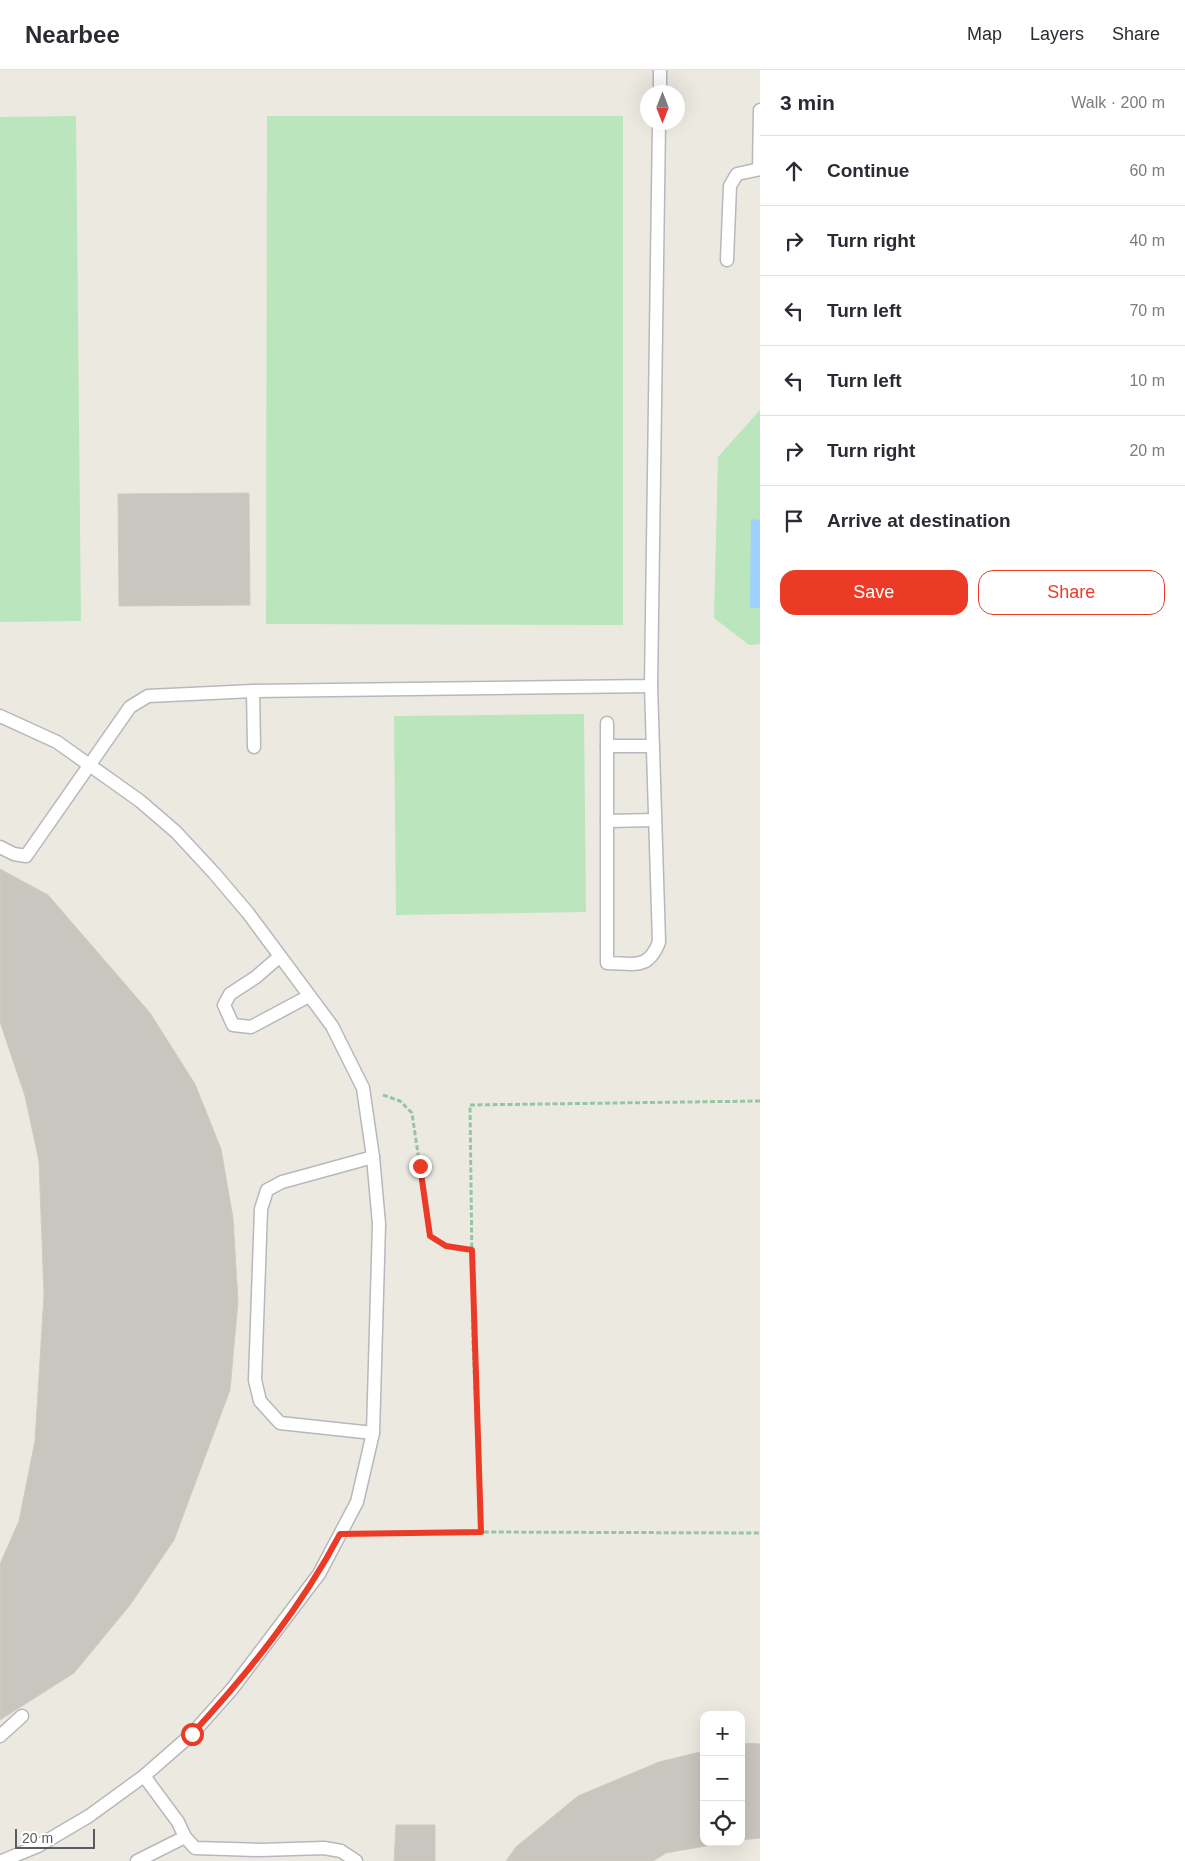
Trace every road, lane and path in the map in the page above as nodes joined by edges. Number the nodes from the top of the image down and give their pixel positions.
1 (660, 70) edge
2 (660, 85) edge
3 (760, 110) edge
4 (659, 130) edge
5 (759, 169) edge
6 (727, 260) dead end
7 (651, 686) junction
8 (253, 691) junction
9 (0, 716) edge
10 (607, 723) dead end
11 (607, 746) junction
12 (653, 746) junction
13 (254, 747) dead end
14 (88, 766) junction
15 (655, 820) junction
16 (607, 821) junction
17 (0, 847) edge
18 (279, 957) junction
19 (309, 996) junction
20 (363, 1088) junction
21 (760, 1101) edge
22 (373, 1157) junction
23 (472, 1250) junction
24 (374, 1433) junction
25 (481, 1532) junction
26 (760, 1533) edge
27 (340, 1534) junction
28 (22, 1716) dead end
29 (0, 1736) edge
30 (144, 1776) junction
31 (185, 1837) junction
32 (2, 1861) edge
33 (137, 1861) edge
34 (356, 1861) edge

1 - 2 lane
3 - 5 lane
4 - 7 lane
5 - 6 lane
7 - 8 lane
7 - 12 lane
8 - 13 lane
8 - 14 lane
9 - 14 lane
10 - 11 lane
11 - 12 lane
11 - 16 lane
12 - 15 lane
14 - 17 lane
14 - 18 lane
15 - 16 lane
15 - 16 lane
18 - 19 lane
18 - 19 lane
19 - 20 lane
20 - 22 lane
20 - 23 path
21 - 23 path
22 - 24 lane
22 - 24 lane
23 - 25 path
24 - 27 lane
25 - 26 path
25 - 27 path
27 - 30 lane
28 - 29 lane
30 - 31 lane
30 - 32 lane
31 - 33 lane
31 - 34 lane

